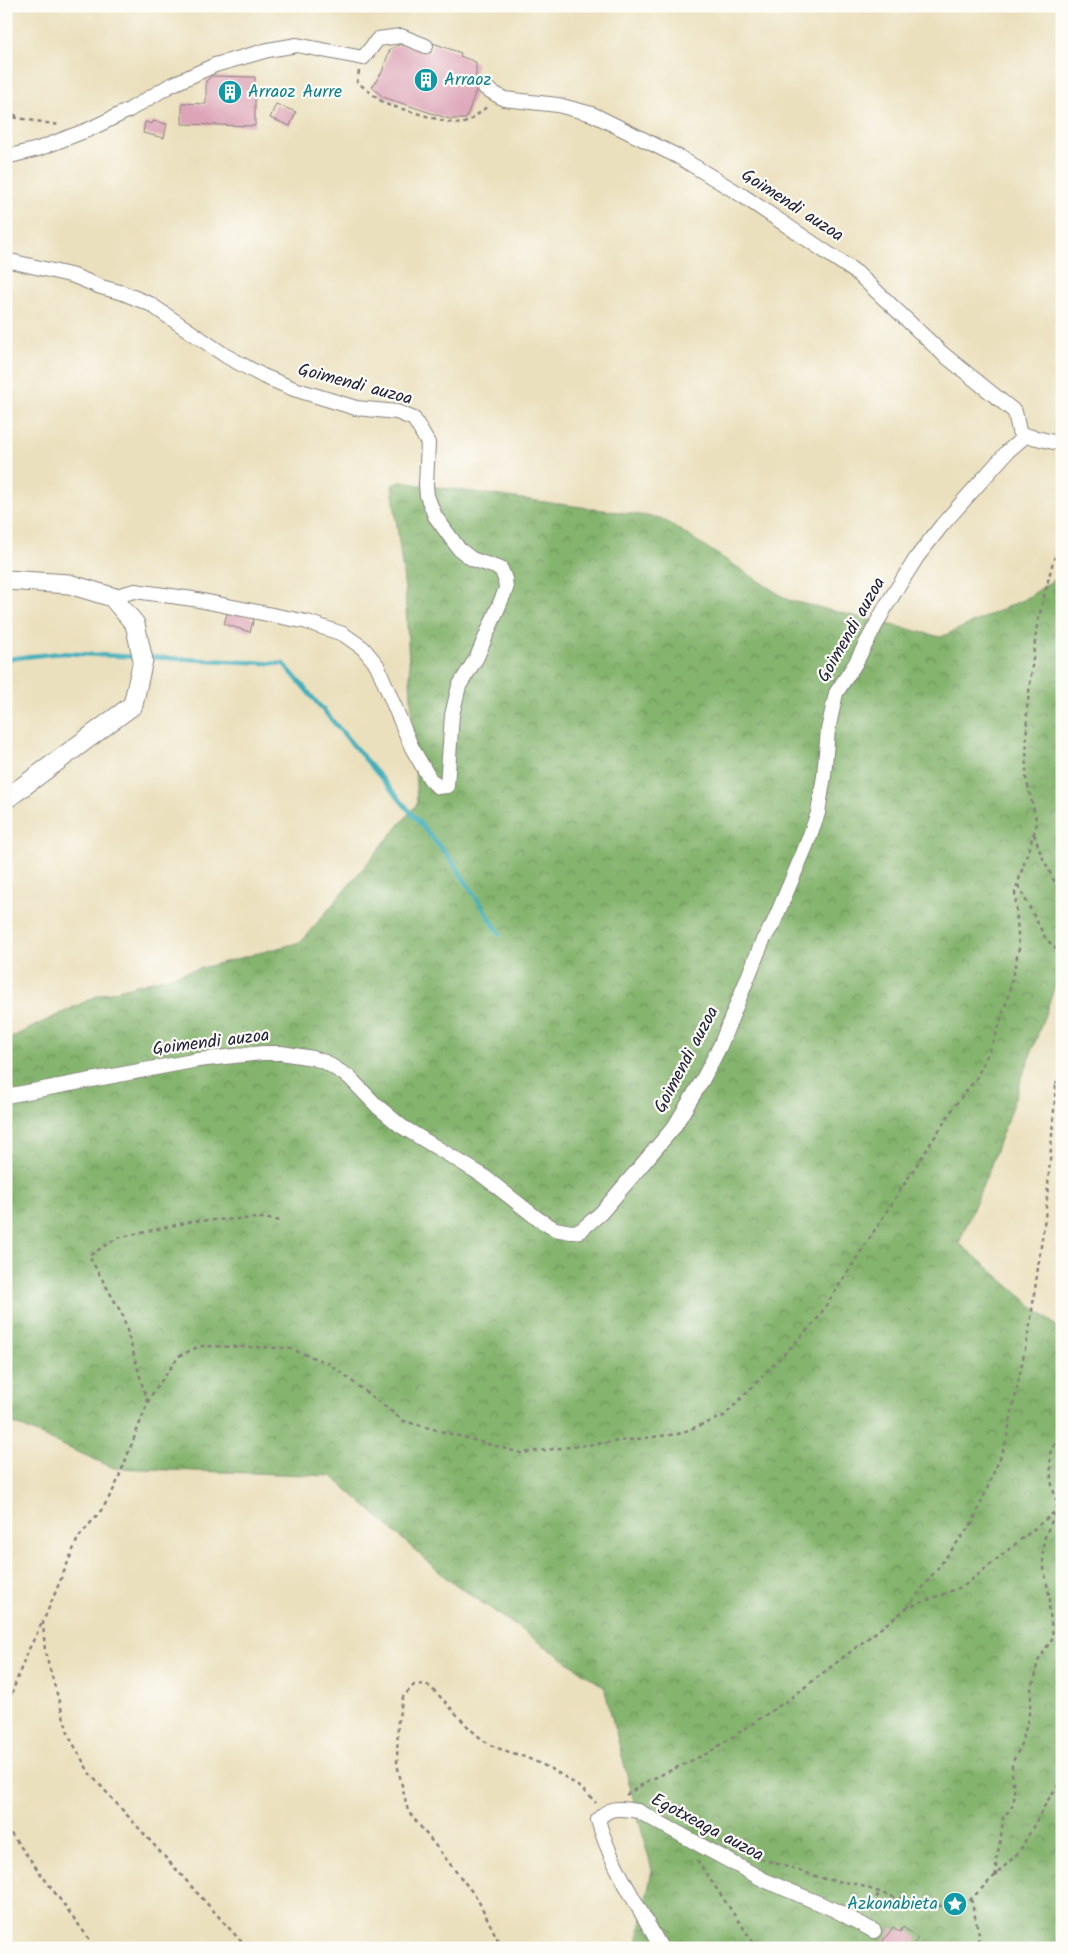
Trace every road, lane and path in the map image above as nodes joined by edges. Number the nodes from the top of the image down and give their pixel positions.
1 (426, 46) dead end
2 (363, 58) junction
3 (485, 88) dead end
4 (498, 95) junction
5 (6, 111) edge
6 (6, 116) edge
7 (22, 118) junction
8 (59, 125) dead end
9 (6, 157) edge
10 (6, 260) edge
11 (1023, 438) junction
12 (1062, 444) edge
13 (1062, 542) edge
14 (6, 580) edge
15 (112, 597) junction
16 (6, 799) edge
17 (1034, 832) junction
18 (1018, 885) junction
19 (1062, 896) edge
20 (1062, 954) edge
21 (1062, 1065) edge
22 (1056, 1085) junction
23 (6, 1096) edge
24 (1062, 1101) edge
25 (281, 1221) dead end
26 (147, 1403) junction
27 (1062, 1430) edge
28 (1062, 1506) edge
29 (1058, 1509) junction
30 (908, 1608) junction
31 (43, 1622) junction
32 (6, 1709) edge
33 (1062, 1779) edge
34 (607, 1811) junction
35 (6, 1827) edge
36 (751, 1856) dead end
37 (696, 1858) dead end
38 (996, 1876) junction
39 (879, 1892) junction
40 (971, 1899) junction
41 (860, 1924) junction
42 (874, 1931) dead end
43 (96, 1948) edge
44 (247, 1948) edge
45 (502, 1948) edge
46 (661, 1948) edge
47 (757, 1948) edge
48 (977, 1948) edge

1 - 2 street
2 - 4 path
2 - 9 street
3 - 4 street, Goimendi auzoa
4 - 11 street, Goimendi auzoa
5 - 7 path
6 - 7 path
7 - 8 path
10 - 15 street, Goimendi auzoa
11 - 12 street
11 - 23 street, Goimendi auzoa
13 - 17 path
14 - 15 main road
15 - 16 main road
17 - 18 path
17 - 19 path
18 - 20 path
18 - 26 path
21 - 22 path
22 - 24 path
22 - 30 path
25 - 26 path
26 - 31 path
27 - 29 path
28 - 29 path
29 - 30 path
29 - 38 path
30 - 34 path
31 - 32 path
31 - 44 path
33 - 38 path
34 - 41 street, Egotxeaga auzoa
34 - 45 path
34 - 46 street
35 - 43 path
36 - 39 path
37 - 47 path
38 - 40 path
39 - 40 path
39 - 41 path
40 - 48 path
41 - 42 street, Egotxeaga auzoa

